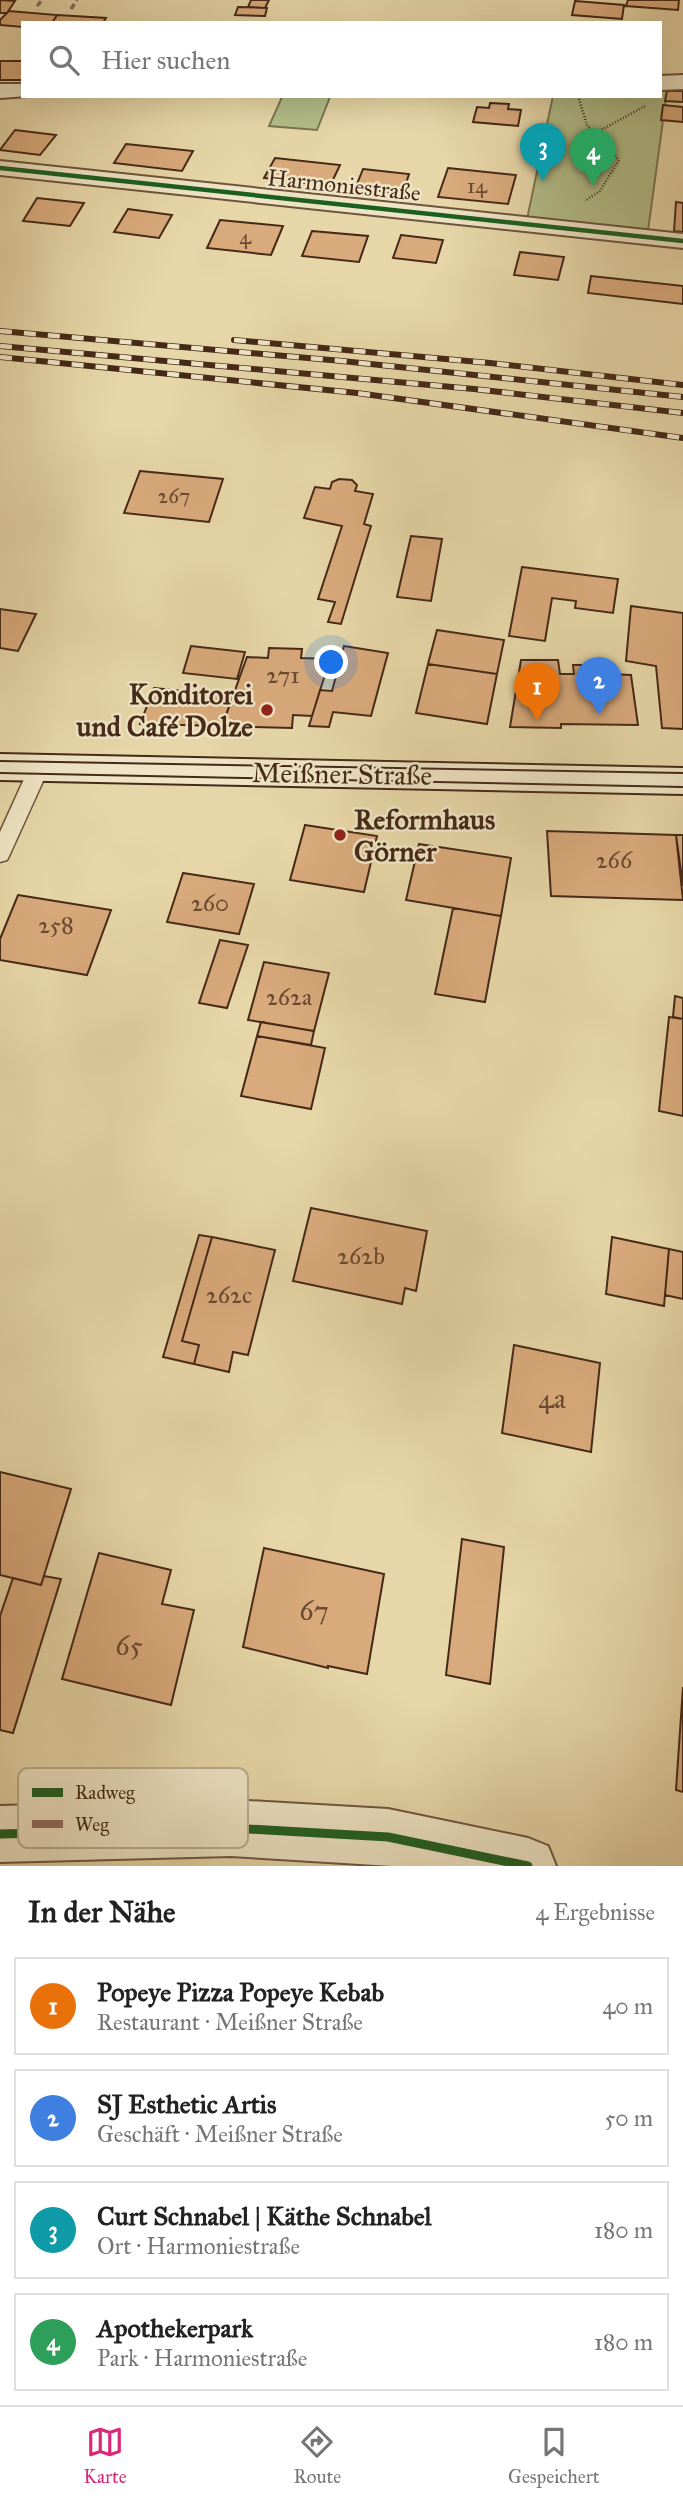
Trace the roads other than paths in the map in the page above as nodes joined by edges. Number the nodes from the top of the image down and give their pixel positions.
1 (683, 82) edge
2 (662, 83) edge
3 (0, 91) edge
4 (21, 91) edge
5 (0, 168) edge
6 (683, 241) edge
7 (0, 767) edge
8 (39, 768) junction
9 (683, 780) edge
10 (0, 854) edge
11 (248, 1829) edge
12 (0, 1834) edge
13 (18, 1834) edge
14 (528, 1866) edge

1 - 2 street
3 - 4 street
5 - 6 street, Harmoniestraße
7 - 8 street, Meißner Straße
8 - 9 street, Meißner Straße
8 - 10 lane
11 - 14 street
12 - 13 street

